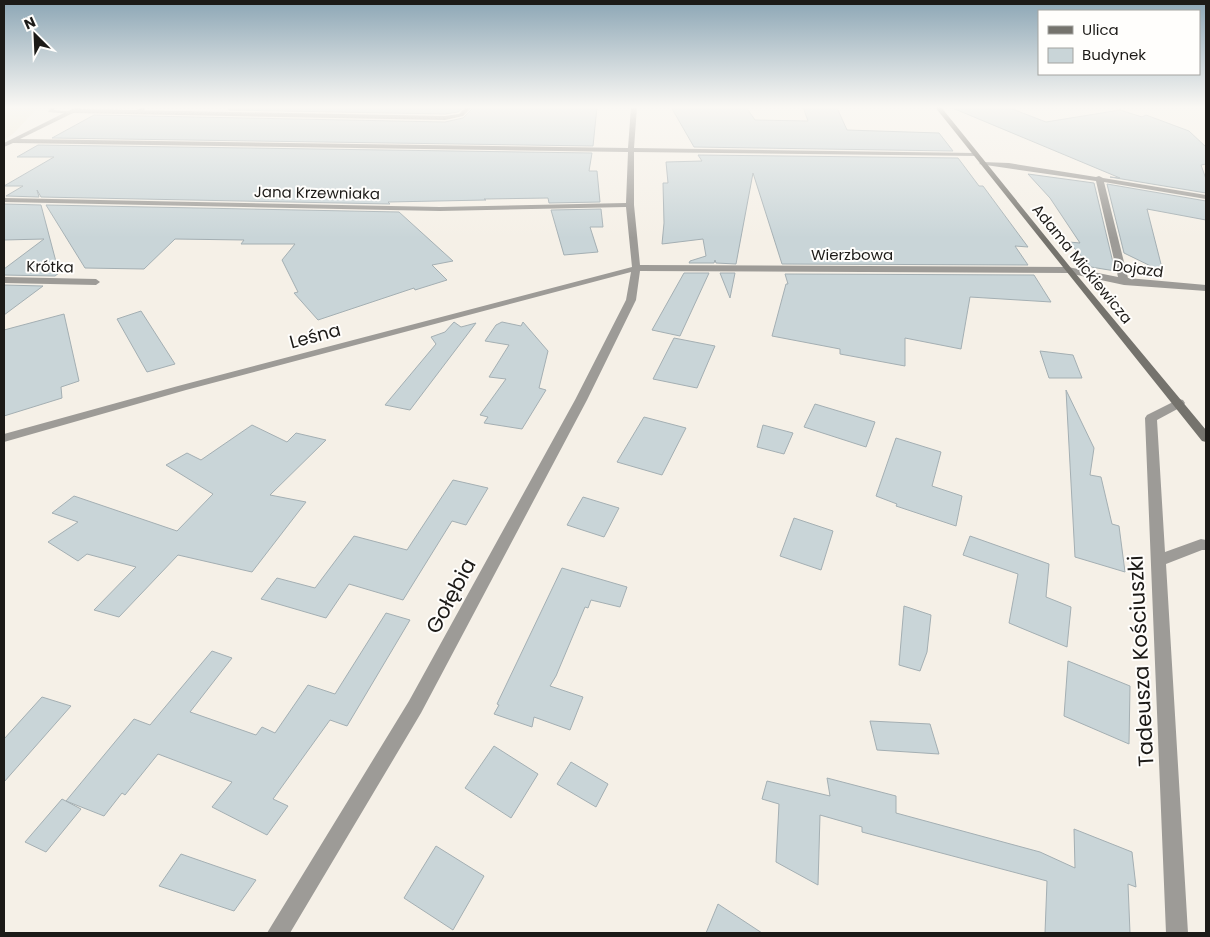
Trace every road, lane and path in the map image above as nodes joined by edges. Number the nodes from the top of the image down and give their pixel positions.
1 (630, 151) edge
2 (729, 151) edge
3 (972, 151) edge
4 (975, 155) junction
5 (982, 164) junction
6 (1099, 178) junction
7 (1206, 196) edge
8 (4, 200) edge
9 (630, 205) junction
10 (636, 268) junction
11 (1068, 270) junction
12 (4, 280) edge
13 (96, 282) dead end
14 (1124, 282) junction
15 (1206, 288) edge
16 (1179, 403) junction
17 (4, 438) edge
18 (1206, 438) edge
19 (1206, 545) edge
20 (1158, 561) junction
21 (278, 933) edge
22 (1178, 933) edge

1 - 9 street
2 - 4 street
3 - 4 main road, Adama Mickiewicza
4 - 5 main road, Adama Mickiewicza
5 - 6 street
5 - 11 main road, Adama Mickiewicza
6 - 7 street
6 - 14 street
8 - 9 street, Jana Krzewniaka
9 - 10 street, Gołębia
10 - 11 street, Wierzbowa
10 - 17 street, Leśna
10 - 21 street, Gołębia
11 - 14 street, Dojazd
11 - 16 main road, Adama Mickiewicza
12 - 13 street, Krótka
14 - 15 street, Dojazd
16 - 18 main road, Adama Mickiewicza
16 - 20 street, Tadeusza Kościuszki
19 - 20 street
20 - 22 street, Tadeusza Kościuszki

